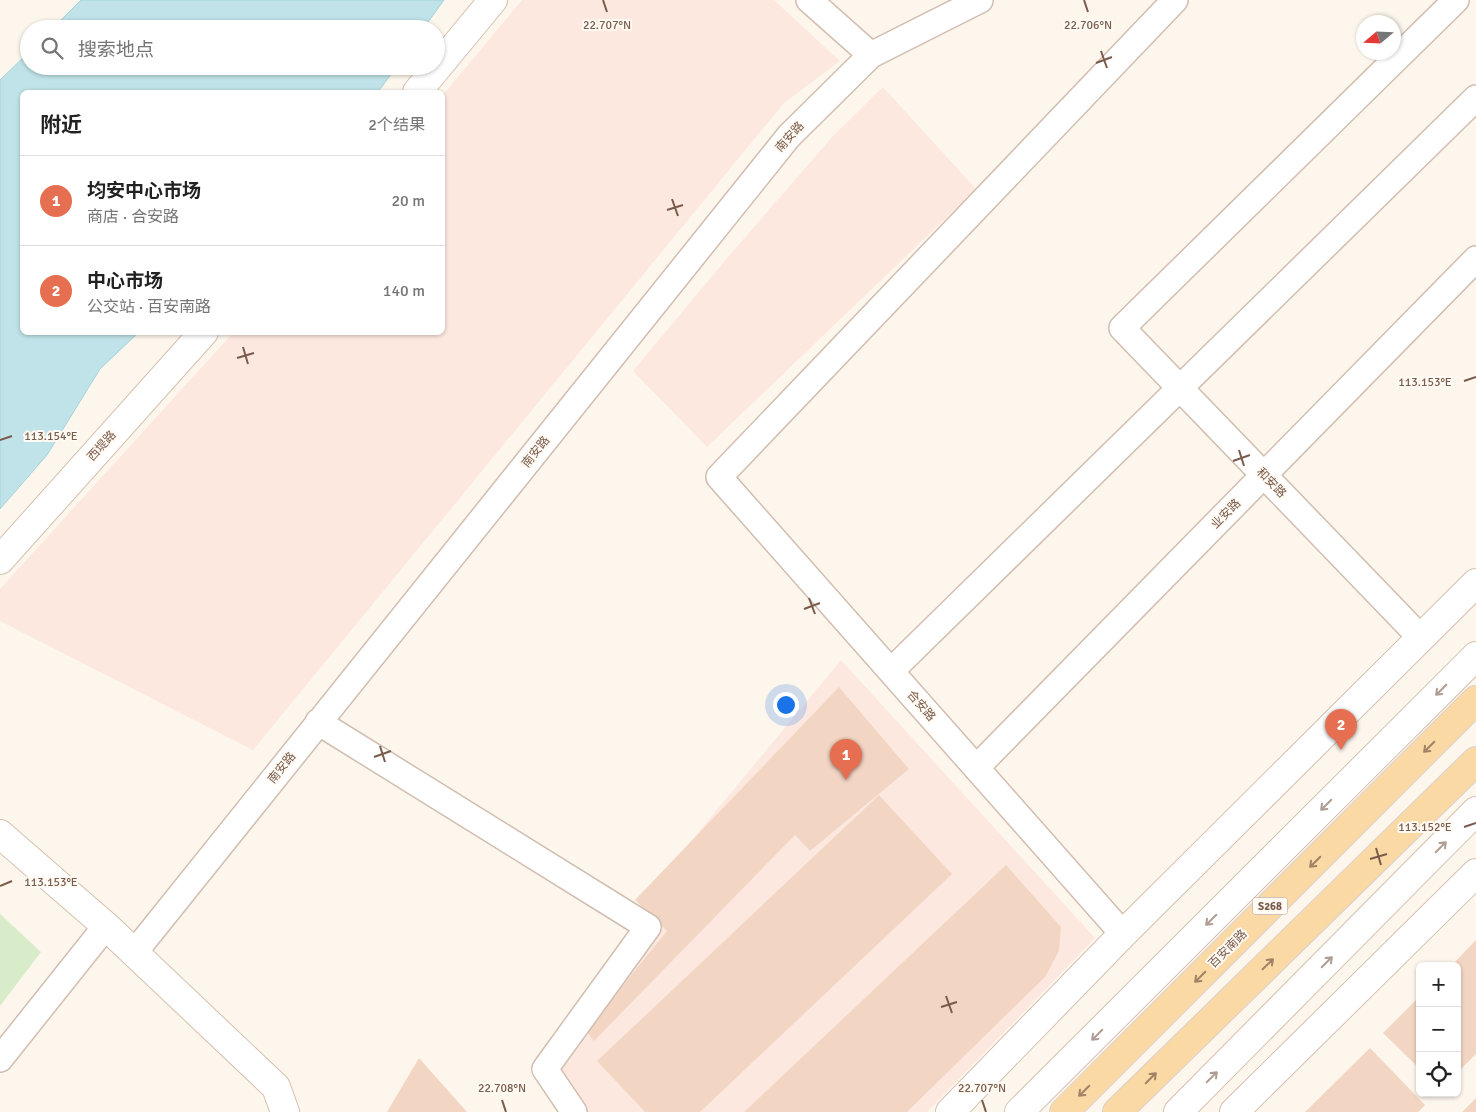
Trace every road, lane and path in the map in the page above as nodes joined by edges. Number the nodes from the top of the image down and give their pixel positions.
1 (493, 0) edge
2 (809, 0) edge
3 (980, 0) edge
4 (1176, 0) edge
5 (1456, 0) edge
6 (871, 55) junction
7 (445, 58) edge
8 (431, 75) edge
9 (419, 90) edge
10 (1476, 98) edge
11 (1476, 259) edge
12 (201, 335) edge
13 (1179, 388) junction
14 (1264, 476) junction
15 (0, 560) edge
16 (1476, 583) edge
17 (1421, 638) junction
18 (1476, 656) edge
19 (891, 671) junction
20 (1476, 700) edge
21 (318, 722) junction
22 (1476, 761) edge
23 (976, 768) junction
24 (1476, 812) edge
25 (0, 834) edge
26 (1476, 873) edge
27 (106, 926) junction
28 (1123, 934) junction
29 (134, 953) junction
30 (0, 1059) edge
31 (286, 1112) edge
32 (574, 1112) edge
33 (950, 1112) edge
34 (1019, 1112) edge
35 (1064, 1112) edge
36 (1117, 1112) edge
37 (1178, 1112) edge
38 (1234, 1112) edge

1 - 7 street
2 - 6 street
3 - 6 street, 南安路
4 - 19 street, 合安路
5 - 13 street, 和安路
6 - 21 street, 南安路
8 - 9 street
10 - 13 street
11 - 14 street, 业安路
12 - 15 street, 西堤路
13 - 14 street, 和安路
13 - 19 street
14 - 17 street, 和安路
14 - 23 street, 业安路
16 - 17 street
17 - 28 street
18 -> 34 street
19 - 23 street, 合安路
20 -> 35 main road, 百安南路 / S268
21 - 29 street, 南安路
21 - 32 street
36 -> 22 main road
23 - 28 street, 合安路
37 -> 24 street
25 - 27 street
26 - 38 street
27 - 29 street
27 - 30 street
28 - 33 street
29 - 31 street

